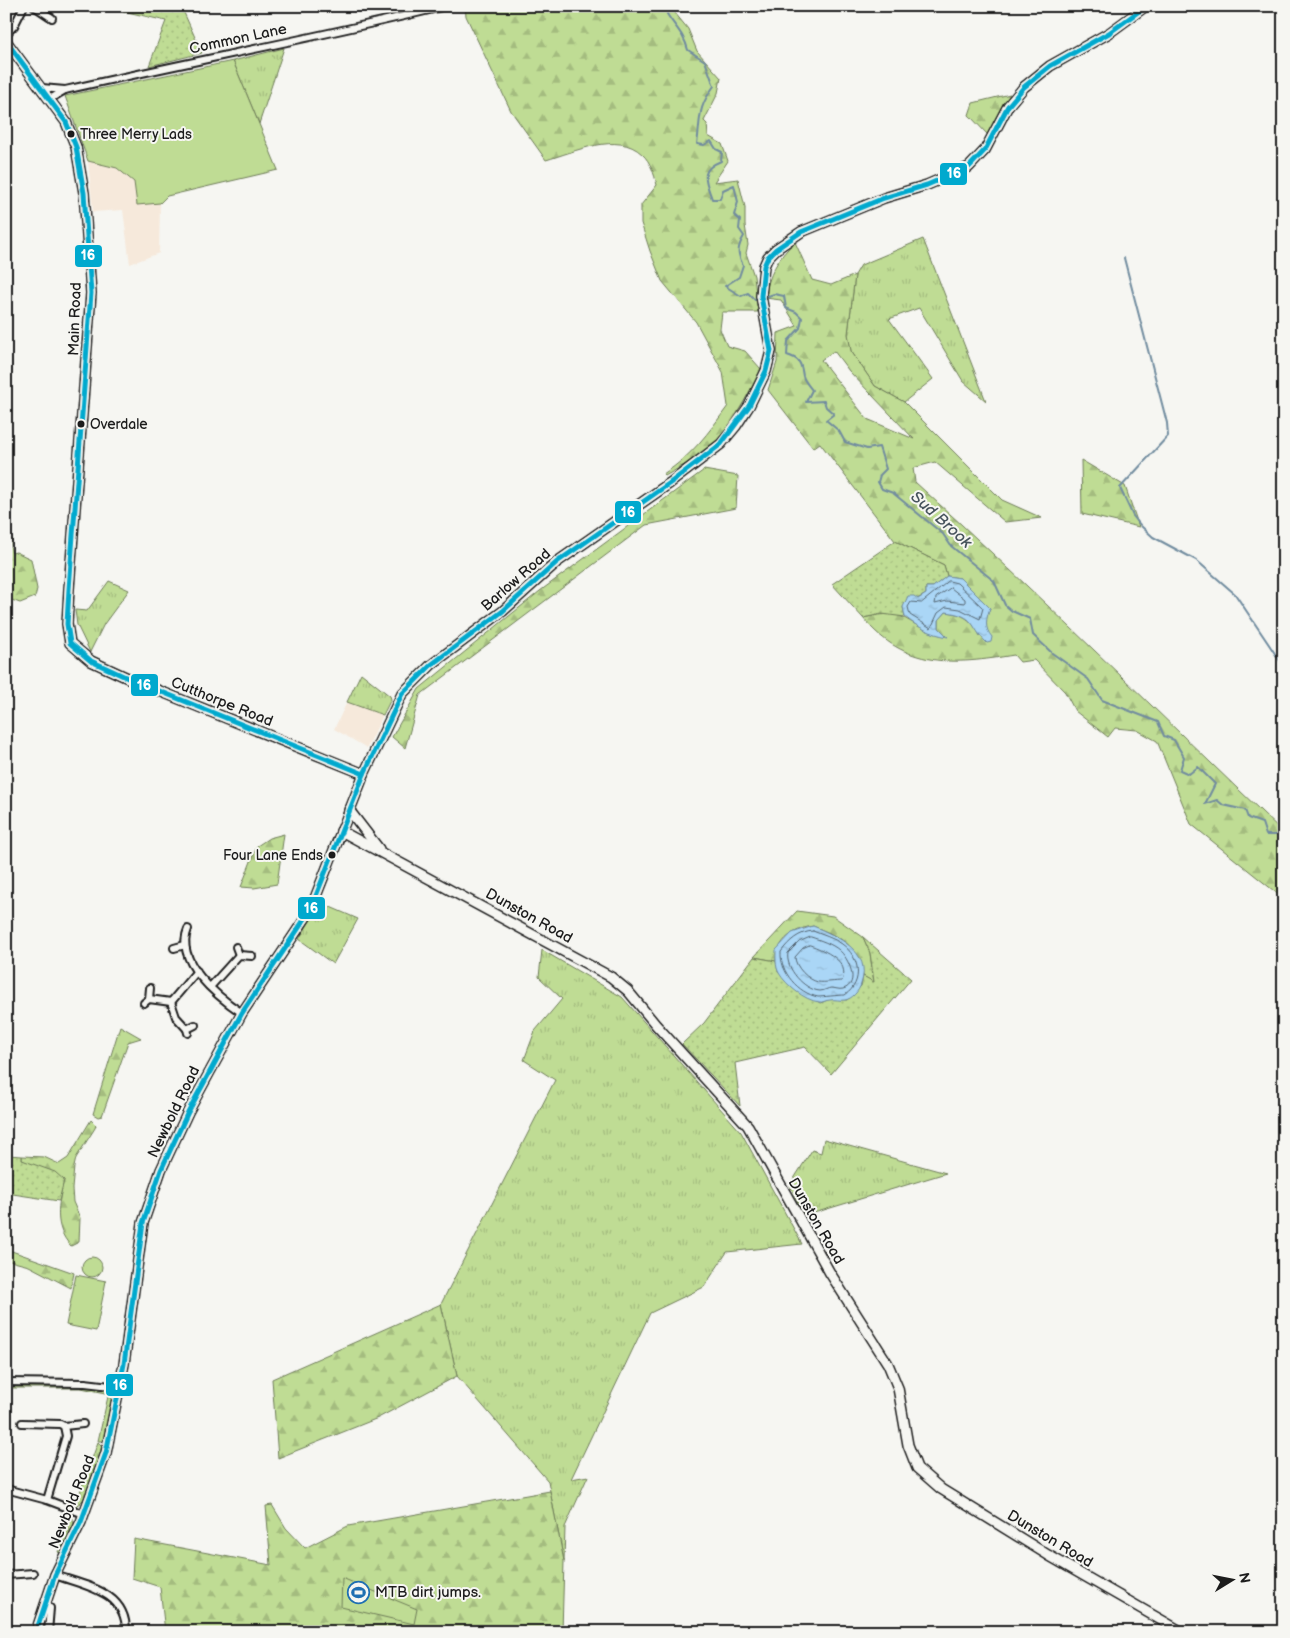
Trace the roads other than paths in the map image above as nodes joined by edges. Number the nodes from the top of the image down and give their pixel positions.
1 (24, 6) edge
2 (34, 6) edge
3 (446, 6) edge
4 (1146, 6) edge
5 (52, 18) dead end
6 (6, 34) edge
7 (6, 41) edge
8 (42, 88) junction
9 (65, 90) junction
10 (50, 99) junction
11 (74, 649) joint
12 (364, 774) junction
13 (349, 810) junction
14 (341, 831) junction
15 (380, 851) junction
16 (188, 929) dead end
17 (185, 945) junction
18 (174, 948) dead end
19 (236, 948) dead end
20 (239, 955) junction
21 (252, 956) dead end
22 (197, 972) junction
23 (211, 986) junction
24 (150, 988) dead end
25 (171, 1002) junction
26 (242, 1013) junction
27 (195, 1025) dead end
28 (6, 1382) edge
29 (119, 1387) junction
30 (22, 1423) dead end
31 (83, 1424) dead end
32 (64, 1426) junction
33 (8, 1489) edge
34 (6, 1500) edge
35 (48, 1500) junction
36 (84, 1514) junction
37 (33, 1573) dead end
38 (6, 1575) edge
39 (56, 1575) junction
40 (50, 1608) dead end
41 (36, 1632) edge
42 (48, 1632) edge
43 (126, 1632) edge
44 (1182, 1632) edge

1 - 6 street
2 - 5 street
3 - 9 street, Common Lane
4 - 12 main road, Barlow Road
7 - 8 main road, Main Road
8 - 9 street, Common Lane
8 - 10 main road, Main Road
9 - 10 street, Common Lane
10 - 11 main road, Main Road
11 - 12 main road, Cutthorpe Road
12 - 13 main road, Newbold Road
13 - 14 main road, Newbold Road
13 - 15 main road, Dunston Road
14 - 15 main road, Dunston Road
14 - 26 main road, Newbold Road
15 - 44 main road, Dunston Road
16 - 17 street
17 - 18 street
17 - 22 street
19 - 20 street
20 - 21 street
20 - 23 street
22 - 23 street
22 - 25 street
23 - 26 street
24 - 25 street
25 - 27 street
26 - 29 main road, Newbold Road
28 - 29 street
29 - 36 main road, Newbold Road
30 - 32 street
31 - 32 street
32 - 35 street
33 - 34 street
33 - 35 street
35 - 36 street
36 - 39 main road, Newbold Road
37 - 38 street
39 - 41 main road, Newbold Road
39 - 43 street
40 - 42 street

